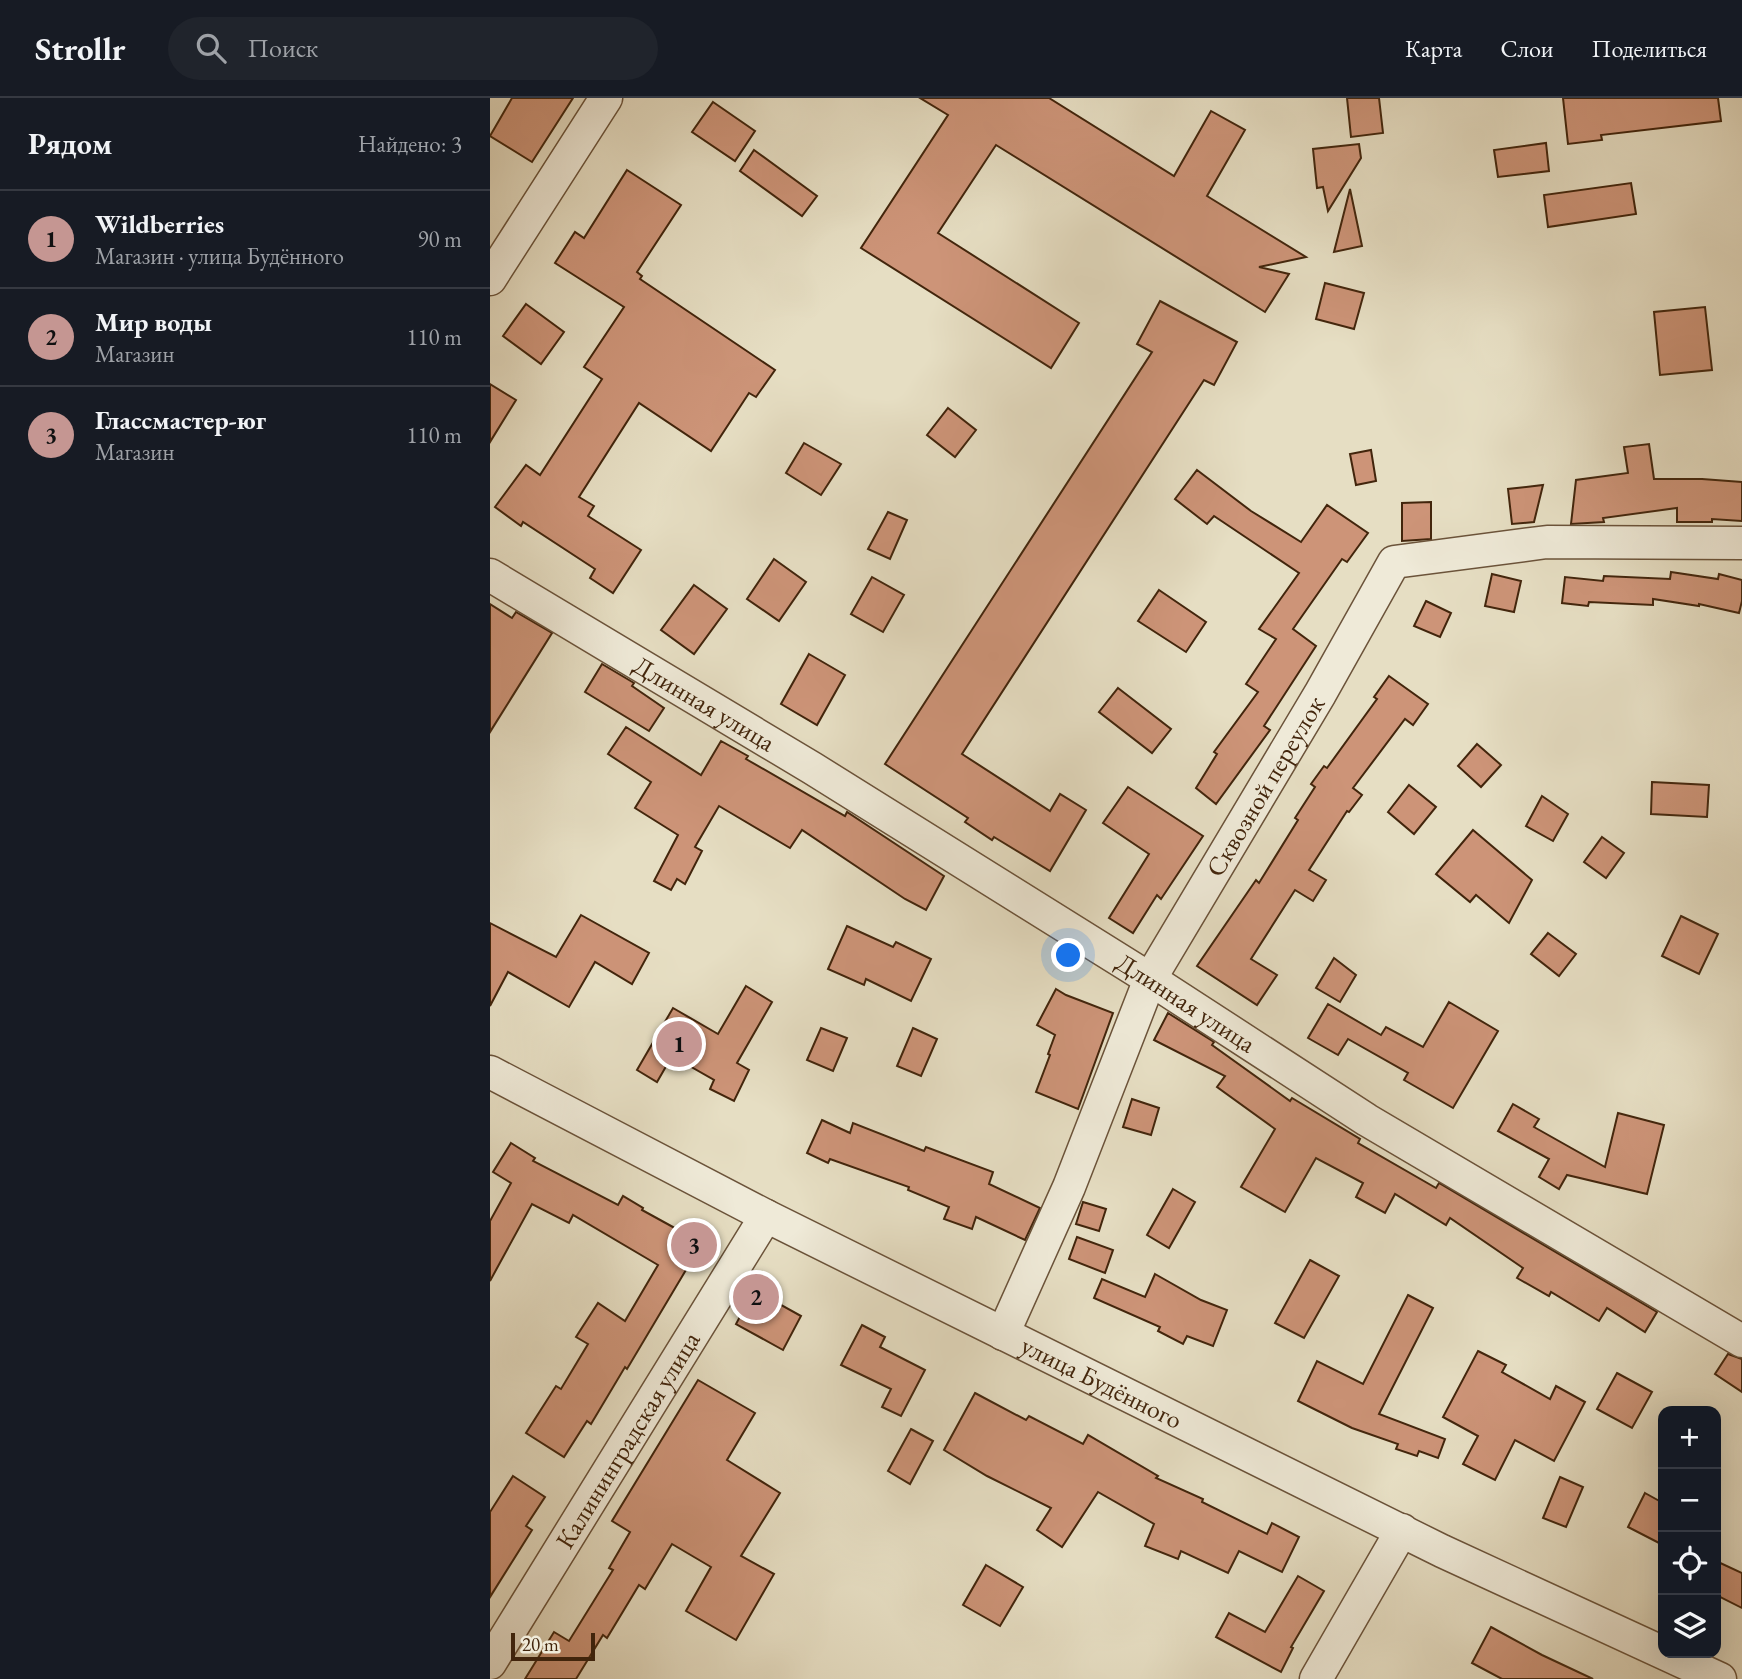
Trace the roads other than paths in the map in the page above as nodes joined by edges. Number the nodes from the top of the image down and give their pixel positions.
1 (606, 98) edge
2 (490, 279) edge
3 (1742, 543) edge
4 (490, 575) edge
5 (1150, 979) junction
6 (490, 1072) edge
7 (766, 1216) junction
8 (1003, 1334) junction
9 (1742, 1341) edge
10 (1402, 1530) junction
11 (490, 1663) edge
12 (1316, 1679) edge
13 (1720, 1679) edge

1 - 2 street
3 - 5 street, Сквозной переулок
4 - 5 street, Длинная улица
5 - 8 street, Сквозной переулок
5 - 9 street, Длинная улица
6 - 7 street, улица Будённого
7 - 8 street, улица Будённого
7 - 11 street, Калининградская улица
8 - 10 street, улица Будённого
10 - 12 street
10 - 13 street, улица Будённого

